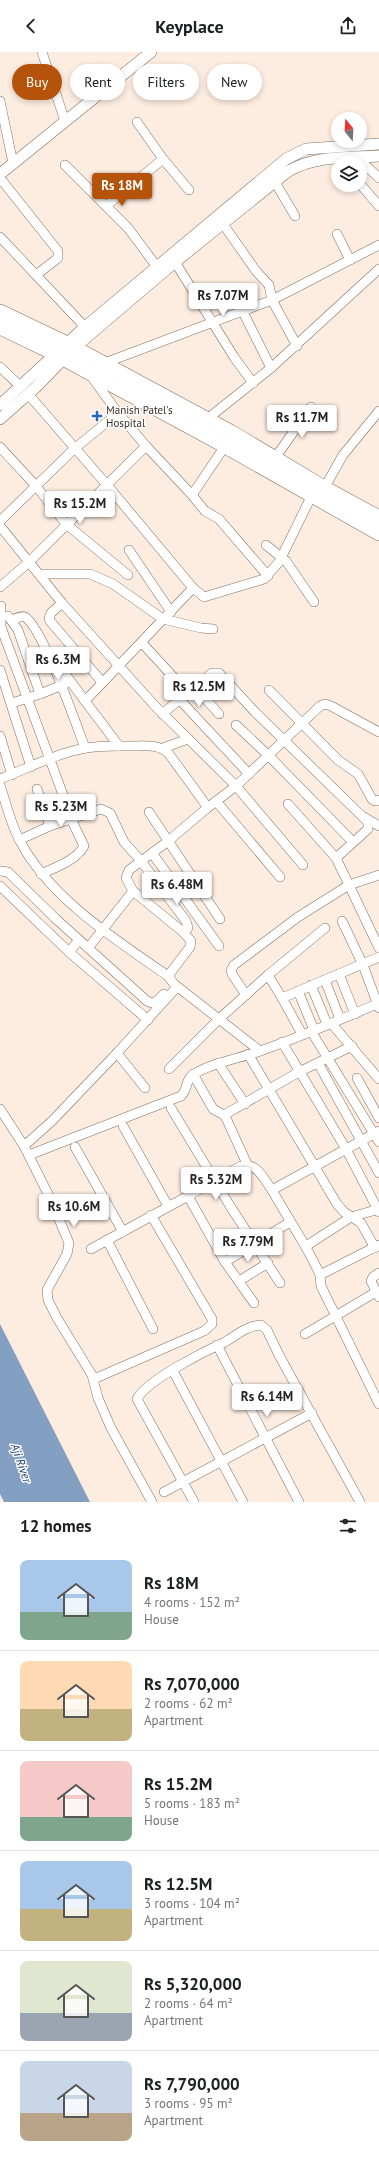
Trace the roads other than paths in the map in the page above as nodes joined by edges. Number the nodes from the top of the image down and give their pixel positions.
1 (42, 52) edge
2 (151, 52) edge
3 (0, 100) edge
4 (65, 121) junction
5 (137, 122) dead end
6 (379, 144) edge
7 (379, 156) edge
8 (367, 157) edge
9 (163, 159) junction
10 (331, 161) edge
11 (13, 163) junction
12 (65, 165) dead end
13 (367, 167) edge
14 (0, 174) edge
15 (0, 178) edge
16 (379, 178) edge
17 (275, 182) junction
18 (189, 190) dead end
19 (367, 192) edge
20 (106, 206) junction
21 (379, 206) edge
22 (295, 216) dead end
23 (223, 224) junction
24 (337, 234) dead end
25 (0, 237) edge
26 (379, 245) edge
27 (350, 260) junction
28 (175, 262) junction
29 (156, 267) junction
30 (379, 269) edge
31 (36, 275) junction
32 (272, 300) junction
33 (0, 312) edge
34 (243, 312) junction
35 (214, 323) junction
36 (0, 327) edge
37 (85, 327) junction
38 (296, 346) junction
39 (65, 351) junction
40 (102, 364) junction
41 (0, 367) edge
42 (271, 368) junction
43 (90, 373) junction
44 (253, 383) junction
45 (24, 390) junction
46 (0, 405) edge
47 (311, 407) dead end
48 (118, 413) junction
49 (378, 417) edge
50 (0, 420) edge
51 (206, 420) junction
52 (146, 446) junction
53 (225, 446) junction
54 (0, 447) edge
55 (74, 449) junction
56 (275, 458) junction
57 (107, 485) junction
58 (36, 486) junction
59 (318, 494) junction
60 (192, 495) junction
61 (0, 521) edge
62 (66, 524) junction
63 (377, 524) edge
64 (0, 526) edge
65 (266, 545) dead end
66 (129, 550) dead end
67 (281, 557) junction
68 (29, 562) junction
69 (40, 574) junction
70 (128, 575) dead end
71 (268, 576) junction
72 (0, 587) edge
73 (193, 588) junction
74 (314, 602) dead end
75 (62, 603) junction
76 (0, 606) edge
77 (171, 612) junction
78 (163, 619) junction
79 (11, 620) junction
80 (213, 629) dead end
81 (142, 643) junction
82 (47, 649) junction
83 (119, 665) junction
84 (0, 670) edge
85 (71, 681) junction
86 (177, 681) dead end
87 (102, 682) junction
88 (60, 686) junction
89 (195, 687) junction
90 (269, 690) dead end
91 (40, 694) junction
92 (28, 699) junction
93 (180, 700) junction
94 (85, 701) junction
95 (12, 703) junction
96 (162, 714) junction
97 (219, 714) dead end
98 (301, 724) junction
99 (236, 725) dead end
100 (379, 732) edge
101 (0, 736) edge
102 (188, 739) junction
103 (284, 741) junction
104 (119, 746) junction
105 (85, 748) junction
106 (163, 748) junction
107 (269, 756) junction
108 (49, 760) junction
109 (31, 767) junction
110 (249, 774) junction
111 (12, 775) junction
112 (0, 779) edge
113 (0, 785) edge
114 (236, 786) junction
115 (37, 789) dead end
116 (379, 800) edge
117 (216, 801) junction
118 (66, 803) dead end
119 (288, 804) dead end
120 (206, 809) junction
121 (148, 812) dead end
122 (363, 816) junction
123 (71, 819) junction
124 (50, 826) junction
125 (379, 826) edge
126 (19, 840) junction
127 (167, 842) junction
128 (353, 842) junction
129 (152, 853) junction
130 (336, 858) junction
131 (141, 861) junction
132 (303, 865) dead end
133 (0, 871) edge
134 (41, 874) junction
135 (379, 875) edge
136 (280, 876) dead end
137 (349, 885) junction
138 (0, 886) edge
139 (133, 891) junction
140 (220, 919) dead end
141 (342, 921) dead end
142 (325, 928) dead end
143 (101, 929) junction
144 (184, 933) junction
145 (79, 940) junction
146 (219, 946) dead end
147 (89, 947) junction
148 (379, 948) edge
149 (69, 952) junction
150 (379, 957) edge
151 (363, 965) junction
152 (339, 974) junction
153 (268, 975) junction
154 (168, 976) junction
155 (325, 980) junction
156 (175, 985) junction
157 (311, 985) junction
158 (298, 991) junction
159 (246, 995) junction
160 (282, 998) junction
161 (378, 1005) edge
162 (355, 1014) junction
163 (219, 1019) junction
164 (340, 1019) junction
165 (148, 1020) junction
166 (329, 1024) junction
167 (309, 1032) junction
168 (282, 1042) junction
169 (352, 1046) junction
170 (260, 1051) junction
171 (117, 1053) junction
172 (248, 1054) junction
173 (327, 1059) junction
174 (318, 1063) junction
175 (218, 1064) junction
176 (170, 1069) dead end
177 (299, 1072) junction
178 (193, 1074) junction
179 (357, 1078) dead end
180 (379, 1079) edge
181 (145, 1088) dead end
182 (268, 1090) junction
183 (245, 1104) junction
184 (171, 1108) dead end
185 (0, 1109) edge
186 (224, 1115) junction
187 (379, 1118) edge
188 (123, 1126) dead end
189 (377, 1132) edge
190 (361, 1141) junction
191 (379, 1142) edge
192 (24, 1146) junction
193 (75, 1147) dead end
194 (346, 1149) junction
195 (29, 1155) junction
196 (247, 1164) junction
197 (314, 1167) junction
198 (379, 1173) edge
199 (215, 1181) junction
200 (272, 1190) junction
201 (188, 1196) junction
202 (168, 1206) junction
203 (378, 1211) edge
204 (151, 1216) junction
205 (352, 1217) junction
206 (290, 1222) junction
207 (123, 1232) junction
208 (107, 1240) junction
209 (255, 1244) junction
210 (306, 1246) junction
211 (377, 1246) edge
212 (91, 1249) dead end
213 (225, 1262) junction
214 (268, 1263) junction
215 (379, 1273) edge
216 (320, 1275) junction
217 (239, 1281) junction
218 (280, 1283) dead end
219 (377, 1294) edge
220 (254, 1303) dead end
221 (337, 1316) junction
222 (153, 1329) dead end
223 (305, 1334) dead end
224 (217, 1345) junction
225 (173, 1371) junction
226 (94, 1379) junction
227 (379, 1404) edge
228 (312, 1413) junction
229 (265, 1437) junction
230 (220, 1461) junction
231 (183, 1481) junction
232 (164, 1492) dead end
233 (357, 1501) edge
234 (152, 1502) edge
235 (194, 1502) edge
236 (243, 1502) edge
237 (299, 1502) edge

1 - 4 street
2 - 4 street
3 - 11 street
4 - 11 street
5 - 9 street
6 - 29 street
7 - 8 street
9 - 18 street
9 - 20 street
10 - 17 street
11 - 14 street
12 - 20 street
13 - 16 street
15 - 31 street
17 - 22 street
17 - 23 street
19 - 21 street
20 - 29 street
23 - 28 street
23 - 32 street
24 - 27 street
25 - 31 street
26 - 27 street
27 - 32 street
28 - 35 street
28 - 39 street
29 - 37 street
30 - 38 street
31 - 37 street
32 - 34 street
32 - 38 street
33 - 39 main road
34 - 35 street
34 - 42 street
35 - 40 street
35 - 44 street
36 - 39 main road
37 - 39 street
38 - 42 street
39 - 40 main road
39 - 43 main road
39 - 45 street
40 - 51 main road
41 - 45 street
42 - 44 street
43 - 48 street
43 - 53 main road
44 - 51 street
45 - 46 street
45 - 50 street
45 - 55 street
47 - 56 street
48 - 52 street
48 - 55 street
49 - 59 street
51 - 56 main road
52 - 57 street
52 - 60 street
53 - 59 main road
53 - 60 street
54 - 58 street
55 - 57 street
55 - 58 street
56 - 59 main road
57 - 62 street
57 - 73 street
58 - 61 street
58 - 62 street
59 - 63 main road
59 - 67 street
60 - 71 street
62 - 68 street
62 - 70 street
64 - 68 street
65 - 67 street
66 - 77 street
67 - 71 street
67 - 74 street
68 - 69 street
68 - 72 street
69 - 75 street
69 - 78 street
71 - 73 street
73 - 77 street
75 - 83 street
75 - 87 street
76 - 79 street
76 - 92 street
77 - 78 street
78 - 80 street
78 - 81 street
79 - 82 street
79 - 91 street
81 - 83 street
81 - 86 street
82 - 85 street
82 - 88 street
83 - 87 street
83 - 96 street
84 - 95 street
85 - 88 street
85 - 94 street
87 - 94 street
88 - 91 street
88 - 105 street
89 - 93 street
89 - 97 street
89 - 103 street
90 - 98 street
91 - 92 street
92 - 95 street
92 - 108 street
93 - 96 street
93 - 110 street
94 - 104 street
95 - 109 street
96 - 102 street
98 - 100 street
98 - 103 street
98 - 116 street
99 - 107 street
101 - 111 street
102 - 106 street
102 - 114 street
103 - 107 street
103 - 122 street
104 - 105 street
104 - 106 street
105 - 108 street
106 - 120 street
107 - 110 street
107 - 128 street
108 - 109 street
108 - 118 street
109 - 111 street
110 - 114 street
111 - 112 street
113 - 126 street
114 - 117 street
114 - 132 street
115 - 124 street
117 - 120 street
117 - 136 street
119 - 130 street
120 - 127 street
121 - 127 street
122 - 125 street
122 - 128 street
123 - 124 street
123 - 131 street
123 - 134 street
124 - 126 street
126 - 134 street
127 - 129 street
127 - 140 street
128 - 130 street
129 - 131 street
129 - 146 street
130 - 137 street
131 - 139 street
131 - 144 street
133 - 145 street
134 - 143 street
135 - 137 street
137 - 148 street
137 - 159 street
138 - 149 street
139 - 143 street
139 - 144 street
141 - 151 street
142 - 153 street
143 - 147 street
143 - 154 street
144 - 154 street
145 - 147 street
145 - 149 street
147 - 156 street
149 - 165 street
150 - 151 street
151 - 152 street
151 - 161 street
152 - 155 street
152 - 162 street
153 - 159 street
153 - 160 street
154 - 156 street
155 - 157 street
155 - 164 street
156 - 163 street
156 - 165 street
157 - 158 street
157 - 166 street
158 - 160 street
158 - 167 street
159 - 163 street
160 - 167 street
161 - 162 street
162 - 164 street
163 - 170 street
163 - 176 street
164 - 166 street
165 - 171 street
166 - 167 street
166 - 169 street
167 - 168 street
167 - 173 street
168 - 170 street
168 - 177 street
169 - 173 street
169 - 180 street
170 - 172 street
171 - 181 street
171 - 192 street
172 - 175 street
172 - 182 street
173 - 174 street
173 - 189 street
174 - 177 street
174 - 190 street
175 - 178 street
175 - 183 street
177 - 182 street
177 - 194 street
178 - 186 street
178 - 195 street
179 - 187 street
182 - 183 street
182 - 197 street
183 - 186 street
184 - 199 street
185 - 192 street
186 - 196 street
188 - 202 street
189 - 190 street
189 - 191 street
190 - 194 street
190 - 198 street
192 - 195 street
193 - 207 street
194 - 197 street
194 - 203 street
195 - 226 street
196 - 199 street
196 - 200 street
197 - 200 street
197 - 205 street
199 - 201 street
199 - 209 street
200 - 206 street
201 - 202 street
201 - 213 street
202 - 204 street
203 - 205 street
204 - 207 street
204 - 226 street
205 - 210 street
205 - 211 street
206 - 209 street
206 - 210 street
207 - 208 street
208 - 212 street
208 - 222 street
209 - 213 street
209 - 214 street
210 - 216 street
211 - 216 street
213 - 217 street
214 - 217 street
214 - 218 street
215 - 219 street
216 - 221 street
217 - 220 street
219 - 221 street
221 - 223 street
221 - 227 street
224 - 225 street
224 - 228 street
224 - 229 street
225 - 230 street
225 - 231 street
226 - 234 street
228 - 229 street
228 - 233 street
229 - 230 street
229 - 237 street
230 - 231 street
230 - 236 street
231 - 232 street
231 - 235 street

